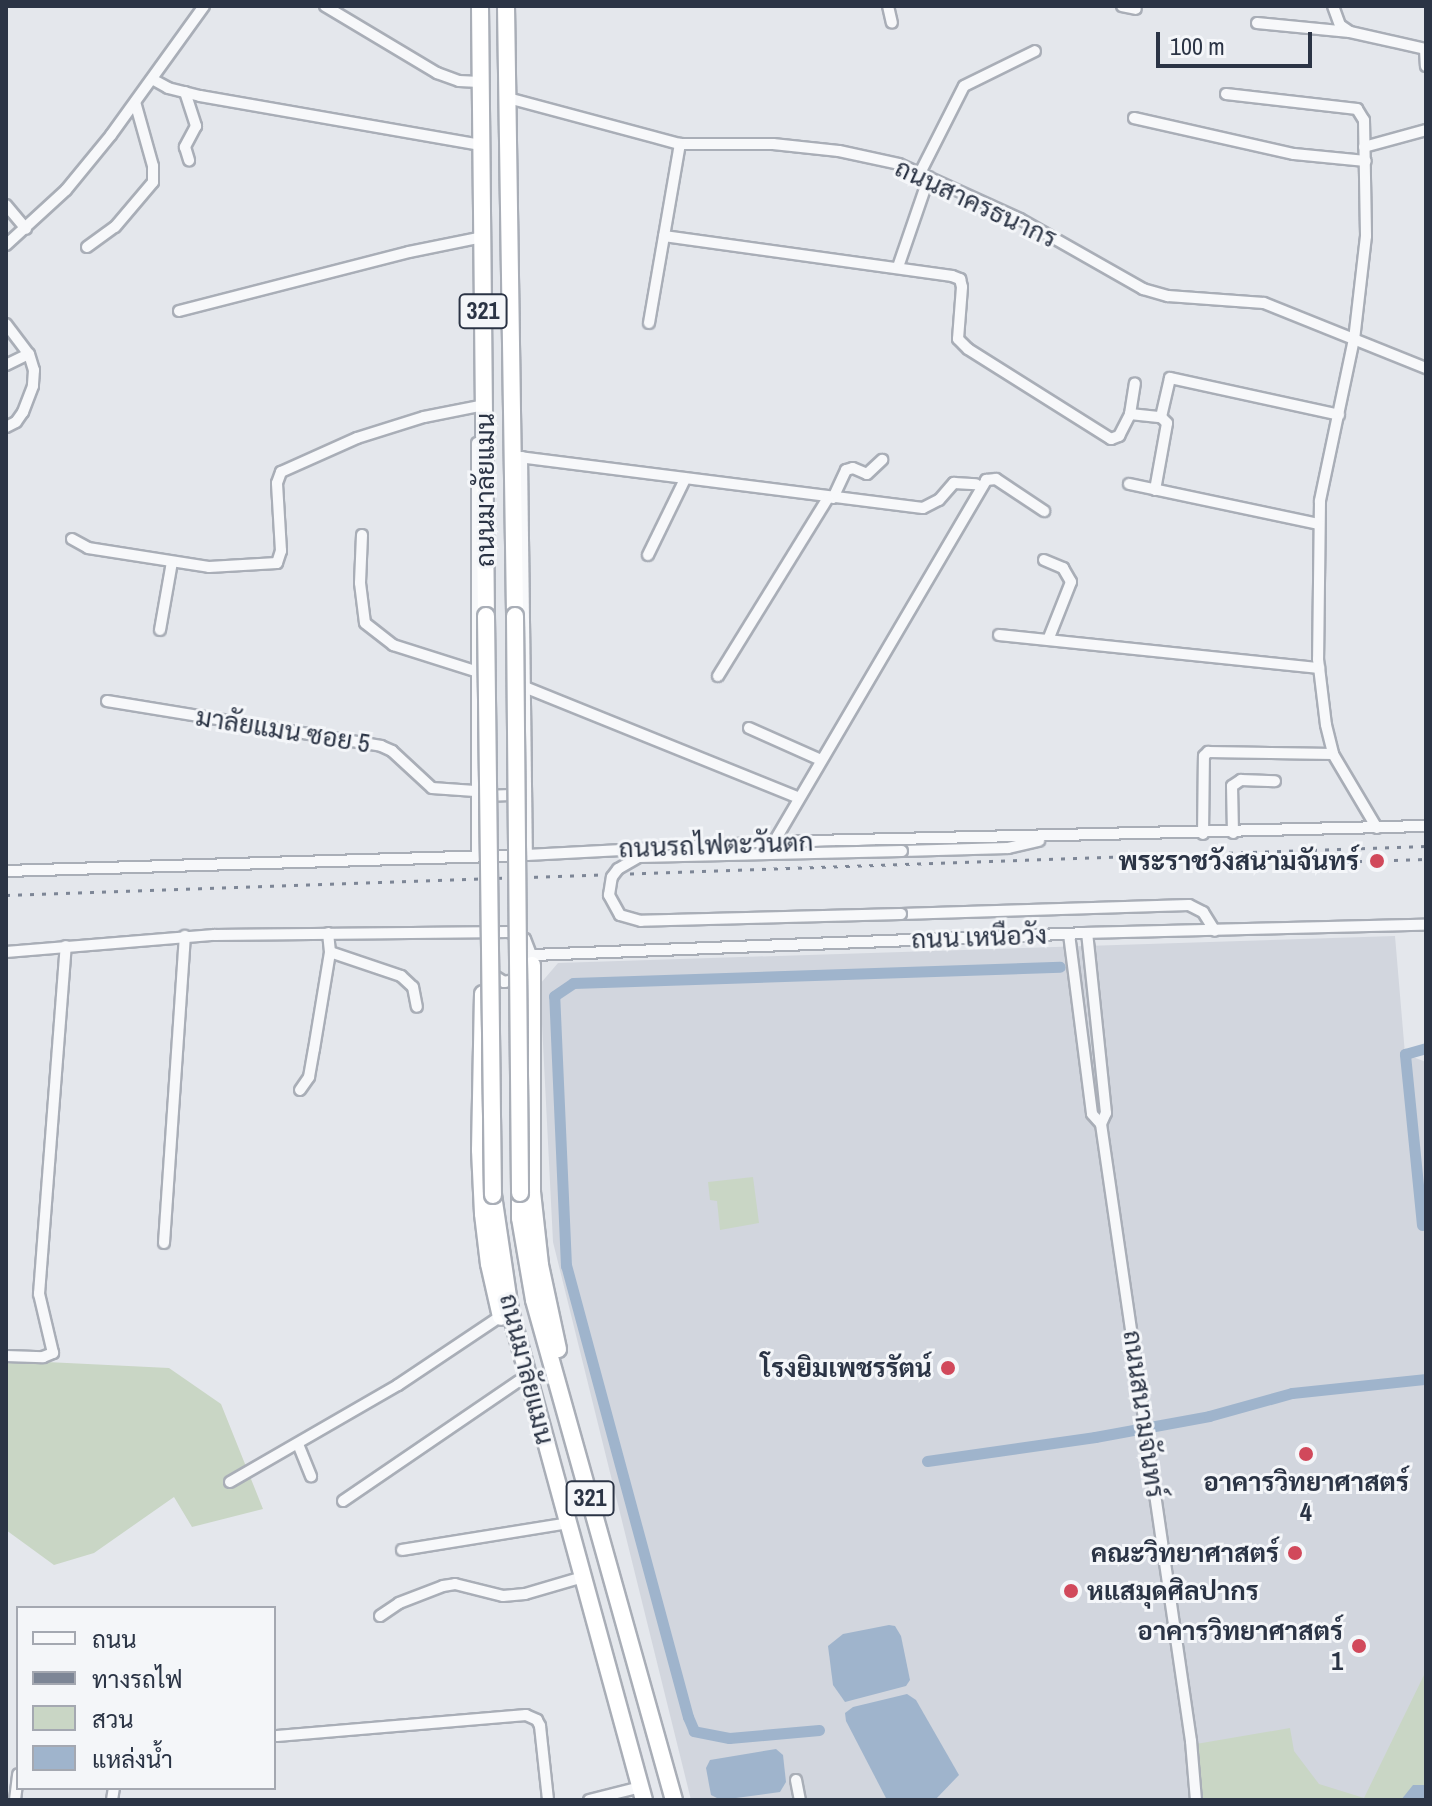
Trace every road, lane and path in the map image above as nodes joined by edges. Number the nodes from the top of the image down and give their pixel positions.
1 (204, 6) edge
2 (325, 6) edge
3 (480, 6) edge
4 (506, 6) edge
5 (888, 6) edge
6 (1122, 6) edge
7 (1333, 6) edge
8 (1136, 9) dead end
9 (892, 23) dead end
10 (1257, 23) dead end
11 (1350, 32) junction
12 (1425, 49) edge
13 (1035, 51) dead end
14 (1426, 66) edge
15 (152, 79) junction
16 (480, 82) junction
17 (185, 92) junction
18 (1226, 94) dead end
19 (508, 98) junction
20 (135, 102) junction
21 (1134, 118) dead end
22 (1426, 130) edge
23 (680, 144) junction
24 (481, 145) junction
25 (1364, 147) junction
26 (189, 160) dead end
27 (1366, 161) junction
28 (925, 175) junction
29 (6, 205) edge
30 (26, 229) junction
31 (664, 236) junction
32 (483, 237) junction
33 (6, 245) edge
34 (87, 247) dead end
35 (898, 267) junction
36 (179, 311) dead end
37 (649, 323) dead end
38 (6, 324) edge
39 (1354, 339) junction
40 (29, 354) junction
41 (6, 365) edge
42 (1426, 368) edge
43 (1135, 383) dead end
44 (484, 410) junction
45 (1130, 414) junction
46 (1339, 415) junction
47 (1161, 417) junction
48 (6, 427) edge
49 (517, 456) junction
50 (882, 460) dead end
51 (685, 479) junction
52 (976, 484) dead end
53 (1129, 484) dead end
54 (1155, 490) junction
55 (830, 498) junction
56 (1044, 511) dead end
57 (1318, 524) junction
58 (362, 535) dead end
59 (72, 539) dead end
60 (648, 555) dead end
61 (1044, 560) dead end
62 (172, 562) junction
63 (160, 630) dead end
64 (999, 635) dead end
65 (1048, 640) junction
66 (1319, 668) junction
67 (475, 671) junction
68 (718, 676) dead end
69 (527, 688) junction
70 (107, 701) dead end
71 (749, 728) dead end
72 (1333, 754) junction
73 (821, 760) junction
74 (1275, 781) dead end
75 (475, 796) junction
76 (799, 798) junction
77 (527, 805) junction
78 (1426, 826) edge
79 (1377, 828) junction
80 (1233, 833) junction
81 (1203, 834) junction
82 (1047, 837) junction
83 (774, 842) junction
84 (527, 855) junction
85 (477, 856) junction
86 (6, 871) edge
87 (1426, 925) edge
88 (1215, 931) junction
89 (483, 932) junction
90 (328, 933) junction
91 (1087, 933) junction
92 (1069, 934) junction
93 (185, 936) junction
94 (66, 946) junction
95 (6, 952) edge
96 (330, 952) junction
97 (532, 960) junction
98 (484, 967) junction
99 (417, 1007) dead end
100 (300, 1090) dead end
101 (1101, 1124) junction
102 (164, 1243) dead end
103 (501, 1316) junction
104 (6, 1356) edge
105 (519, 1381) junction
106 (562, 1400) junction
107 (298, 1444) junction
108 (311, 1476) dead end
109 (230, 1482) dead end
110 (343, 1501) dead end
111 (567, 1519) junction
112 (402, 1550) dead end
113 (583, 1577) junction
114 (380, 1616) dead end
115 (277, 1736) dead end
116 (796, 1780) dead end
117 (643, 1794) edge
118 (548, 1800) edge
119 (589, 1800) edge
120 (674, 1800) edge
121 (800, 1800) edge
122 (1196, 1800) edge

1 - 15 street
2 - 16 street
3 - 16 highway, ถนนมาลัยแมน / 321
4 - 19 highway, ถนนมาลัยแมน / 321
5 - 9 street
6 - 8 street
7 - 11 street
10 - 11 street
11 - 12 street
12 - 14 street
13 - 28 street
15 - 17 street
15 - 20 street
16 - 24 highway, ถนนมาลัยแมน / 321
17 - 24 street
17 - 26 street
18 - 25 street
19 - 23 street, ถนนสาครธนากร
19 - 49 highway, ถนนมาลัยแมน / 321
20 - 30 street
20 - 34 street
21 - 27 street
22 - 25 street
23 - 28 street, ถนนสาครธนากร
23 - 31 street
24 - 32 highway, ถนนมาลัยแมน / 321
25 - 27 street
27 - 39 street
28 - 35 street
28 - 39 street, ถนนสาครธนากร
29 - 30 street
30 - 33 street
31 - 35 street
31 - 37 street
32 - 36 street
32 - 44 highway, ถนนมาลัยแมน / 321
35 - 45 street
38 - 40 street
39 - 42 street, ถนนสาครธนากร
39 - 46 street
40 - 41 street
40 - 48 street
43 - 45 street
44 - 62 street
44 - 67 street
44 - 111 highway, ถนนมาลัยแมน / 321, bridge
45 - 47 street
46 - 47 street
46 - 57 street
47 - 54 street
49 - 51 street
49 - 69 street
49 - 106 highway, ถนนมาลัยแมน / 321, bridge
50 - 55 street
51 - 55 street
51 - 60 street
52 - 55 street
53 - 54 street
54 - 57 street
55 - 68 street
56 - 73 street
57 - 66 street
58 - 67 street
59 - 62 street
61 - 65 street
62 - 63 street
64 - 65 street
65 - 66 street
66 - 72 street
67 - 75 street
69 - 76 street
69 - 77 street
70 - 75 street, มาลัยแมน ซอย 5
71 - 73 street
72 - 79 street
72 - 81 street
73 - 76 street
74 - 80 street
75 - 77 street, มาลัยแมน ซอย 5
75 - 85 street
76 - 83 street
77 - 84 street
78 - 79 street, ถนนรถไฟตะวันตก
79 - 80 street, ถนนรถไฟตะวันตก
80 - 81 street, ถนนรถไฟตะวันตก
81 - 82 street, ถนนรถไฟตะวันตก
82 - 83 street, ถนนรถไฟตะวันตก
82 - 88 street, bridge
83 - 84 street, ถนนรถไฟตะวันตก
84 - 85 street, ถนนรถไฟตะวันตก
85 - 86 street, ถนนรถไฟตะวันตก
87 - 88 street, ถนน เหนือวัง
88 - 91 street, ถนน เหนือวัง
89 - 90 street
89 - 97 street
89 - 98 highway
90 - 93 street
90 - 96 street
91 - 92 street, ถนน เหนือวัง
91 - 101 street, ถนนสนามจันทร์
92 - 97 street, ถนน เหนือวัง
92 - 101 street, ถนนสนามจันทร์
93 - 94 street
93 - 102 street
94 - 95 street
94 - 104 street
96 - 99 street
96 - 100 street
97 - 98 street
97 - 106 highway
98 - 103 highway
101 - 122 street, ถนนสนามจันทร์
103 - 105 highway
103 - 107 street
105 - 110 street
105 - 111 highway
106 - 120 highway, ถนนมาลัยแมน / 321
107 - 108 street
107 - 109 street
111 - 112 street
111 - 113 highway, ถนนมาลัยแมน / 321
113 - 114 street
113 - 117 highway, ถนนมาลัยแมน / 321
115 - 118 street
116 - 121 street
117 - 119 street

